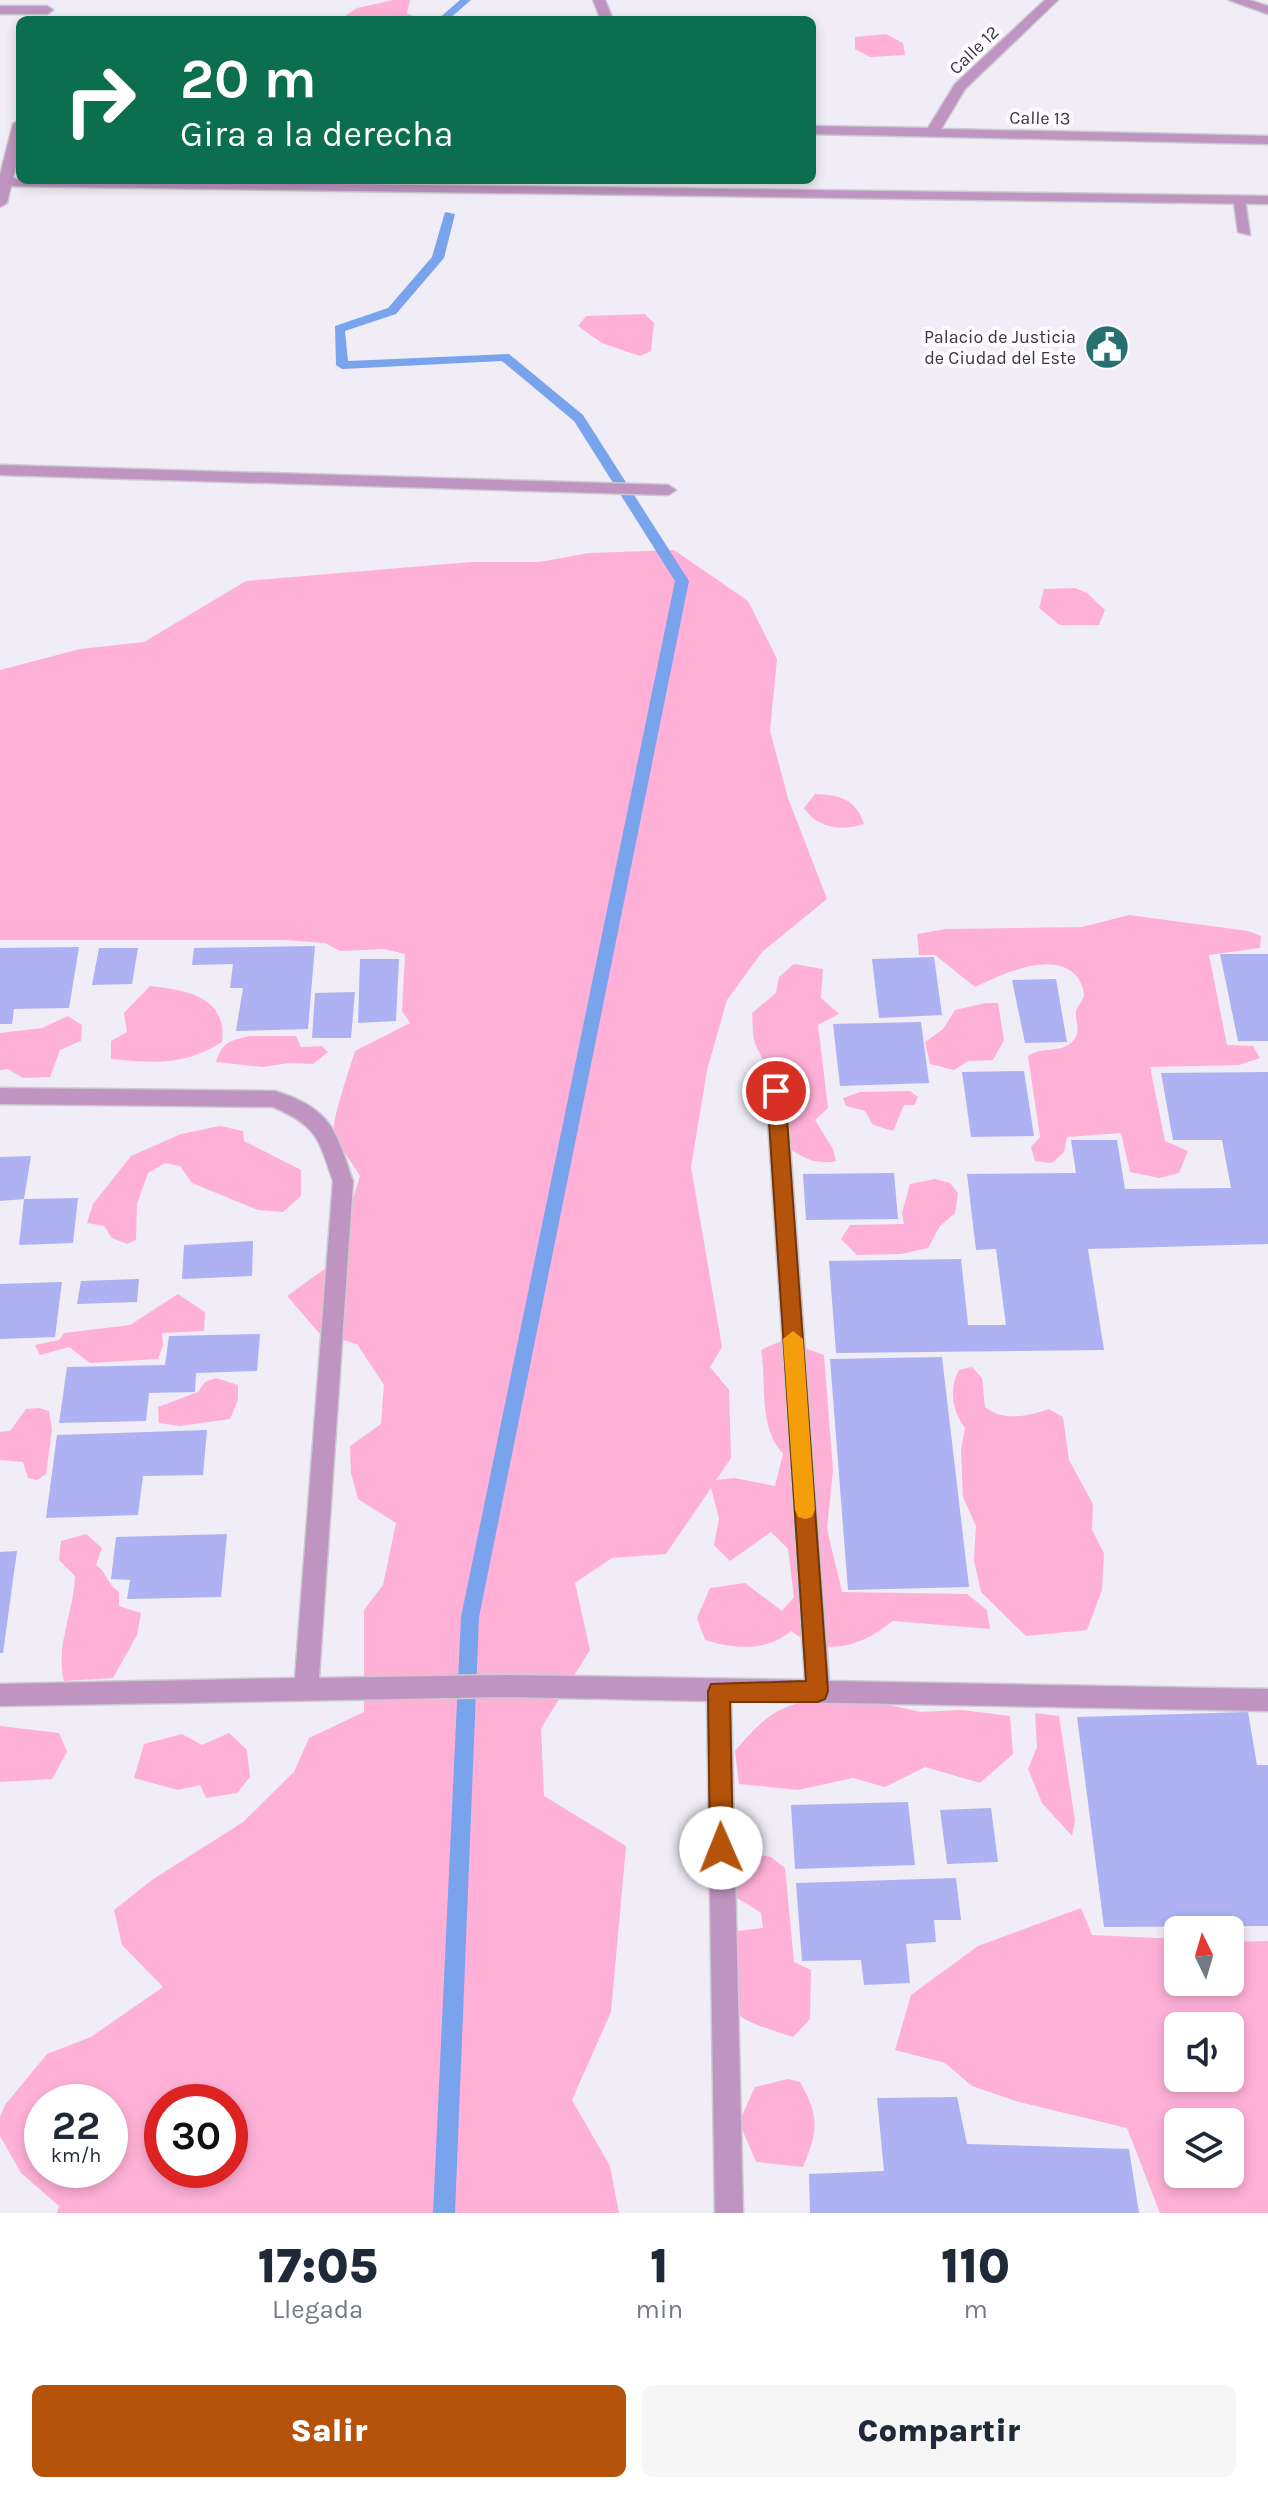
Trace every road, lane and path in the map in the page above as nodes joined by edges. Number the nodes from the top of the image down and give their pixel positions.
1 (1052, 0) edge
2 (1235, 0) edge
3 (0, 10) edge
4 (47, 10) edge
5 (1268, 10) edge
6 (816, 130) edge
7 (931, 134) junction
8 (1268, 140) edge
9 (16, 141) edge
10 (6, 182) junction
11 (16, 182) edge
12 (112, 184) edge
13 (645, 185) edge
14 (684, 185) edge
15 (1238, 199) junction
16 (1268, 200) edge
17 (0, 203) edge
18 (1245, 232) dead end
19 (0, 470) edge
20 (668, 490) dead end
21 (776, 1091) dead end
22 (0, 1096) edge
23 (306, 1688) junction
24 (719, 1691) junction
25 (818, 1691) junction
26 (0, 1695) edge
27 (1268, 1700) edge
28 (729, 2213) edge

1 - 7 street, Calle 12
2 - 5 street
3 - 4 street
6 - 7 street, Calle 13
7 - 8 street, Calle 13
9 - 10 street
10 - 11 street
10 - 17 street
12 - 13 street
13 - 14 street
14 - 15 street
15 - 16 street
15 - 18 street
19 - 20 street
21 - 25 street
22 - 23 street
23 - 24 street
23 - 26 street
24 - 25 street
24 - 28 street
25 - 27 street

